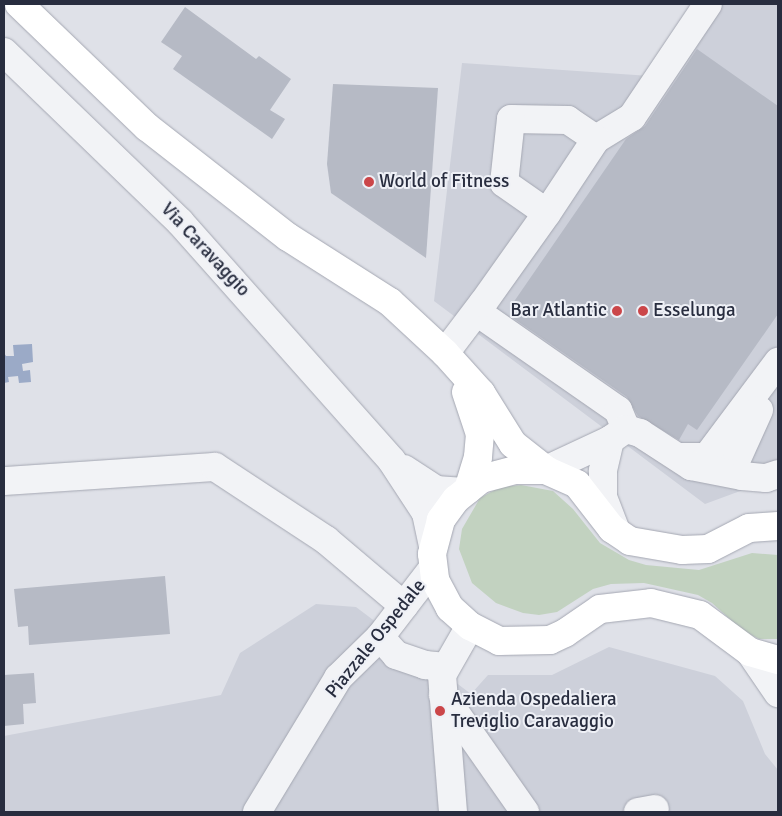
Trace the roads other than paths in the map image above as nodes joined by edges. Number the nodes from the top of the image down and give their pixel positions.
1 (20, 4) edge
2 (708, 4) edge
3 (4, 52) edge
4 (596, 139) junction
5 (546, 213) junction
6 (476, 312) junction
7 (446, 355) junction
8 (778, 362) edge
9 (777, 401) edge
10 (618, 434) junction
11 (736, 460) junction
12 (778, 460) edge
13 (392, 461) junction
14 (680, 461) junction
15 (546, 470) junction
16 (778, 474) edge
17 (4, 482) edge
18 (466, 490) junction
19 (778, 526) edge
20 (617, 533) junction
21 (433, 558) junction
22 (404, 606) junction
23 (470, 626) junction
24 (380, 637) junction
25 (750, 652) junction
26 (778, 660) edge
27 (446, 667) junction
28 (778, 692) edge
29 (443, 696) junction
30 (489, 759) junction
31 (257, 812) edge
32 (453, 812) edge
33 (507, 812) edge
34 (525, 812) edge

1 - 7 main road
2 - 4 street
3 - 13 street, Via Caravaggio
4 - 5 street
4 - 5 street
5 - 6 street
6 - 7 street
6 - 10 street
7 - 15 main road
7 - 18 main road
8 - 14 street
9 - 11 street
10 - 14 street
10 - 15 street
10 - 20 street
11 - 12 street
11 - 14 street
13 - 18 street, Via Caravaggio
13 - 21 street, Via Caravaggio
14 - 16 street
15 - 18 main road
15 - 20 main road
17 - 22 street
18 - 21 main road
19 - 20 main road
21 - 22 street, Piazzale Ospedale
21 - 23 main road, Via Caravaggio
22 - 24 street, Piazzale Ospedale
23 - 25 main road, Via Caravaggio
23 - 27 street
24 - 27 street
24 - 31 street, Piazzale Ospedale
25 - 26 main road, Via Caravaggio
25 - 28 street
27 - 29 street
29 - 30 street
29 - 32 street
30 - 33 street
30 - 34 street

